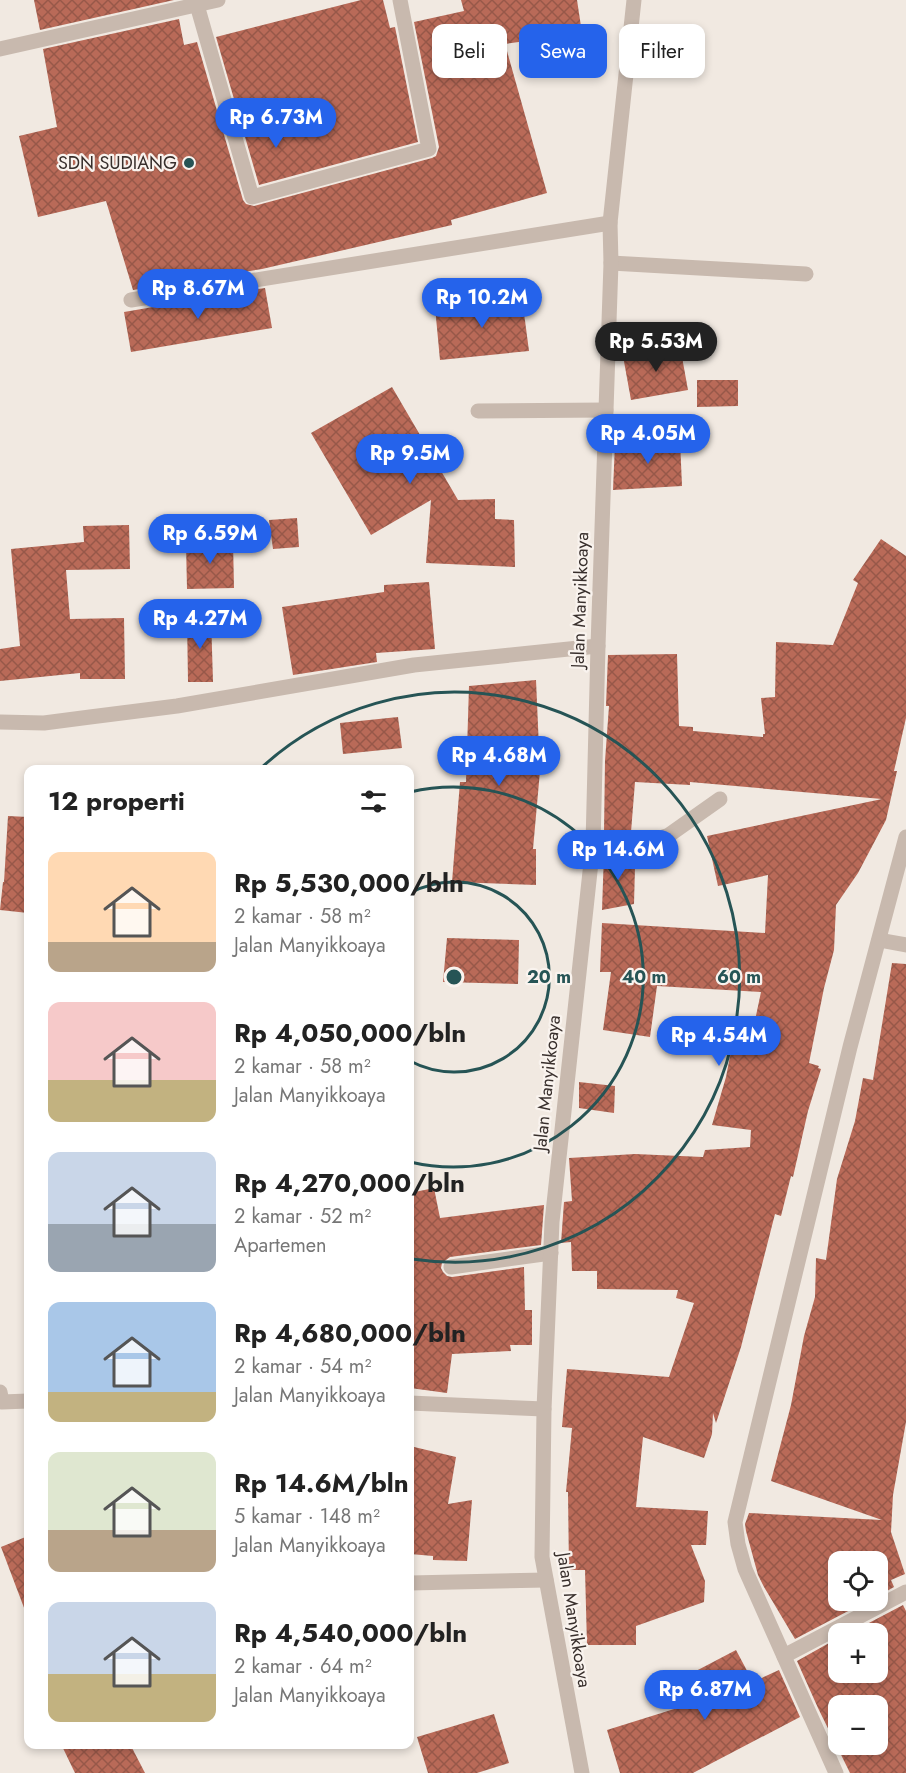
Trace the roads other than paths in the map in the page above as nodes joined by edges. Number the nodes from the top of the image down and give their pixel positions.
1 (218, 0) edge
2 (400, 0) edge
3 (634, 0) edge
4 (197, 5) junction
5 (0, 49) edge
6 (610, 223) junction
7 (611, 263) junction
8 (806, 274) dead end
9 (131, 300) dead end
10 (606, 410) junction
11 (478, 411) dead end
12 (598, 646) junction
13 (0, 722) edge
14 (720, 799) dead end
15 (906, 837) edge
16 (593, 844) junction
17 (879, 940) junction
18 (906, 945) edge
19 (551, 1252) junction
20 (451, 1266) dead end
21 (0, 1392) edge
22 (24, 1401) edge
23 (414, 1403) edge
24 (544, 1409) junction
25 (546, 1580) junction
26 (414, 1583) edge
27 (906, 1592) edge
28 (784, 1656) junction
29 (582, 1773) edge
30 (836, 1773) edge

1 - 4 street
2 - 4 street
3 - 6 street, Jalan Manyikkoaya
4 - 5 street
6 - 7 street, Jalan Manyikkoaya
6 - 9 street
7 - 8 street
7 - 10 street, Jalan Manyikkoaya
10 - 11 street
10 - 12 street, Jalan Manyikkoaya
12 - 13 street
12 - 16 street, Jalan Manyikkoaya
14 - 16 street
15 - 17 street
16 - 19 street, Jalan Manyikkoaya
17 - 18 street
17 - 28 street
19 - 20 street
19 - 24 street, Jalan Manyikkoaya
21 - 22 street
23 - 24 street
24 - 25 street, Jalan Manyikkoaya
25 - 26 street
25 - 29 street, Jalan Manyikkoaya
27 - 28 street
28 - 30 street

